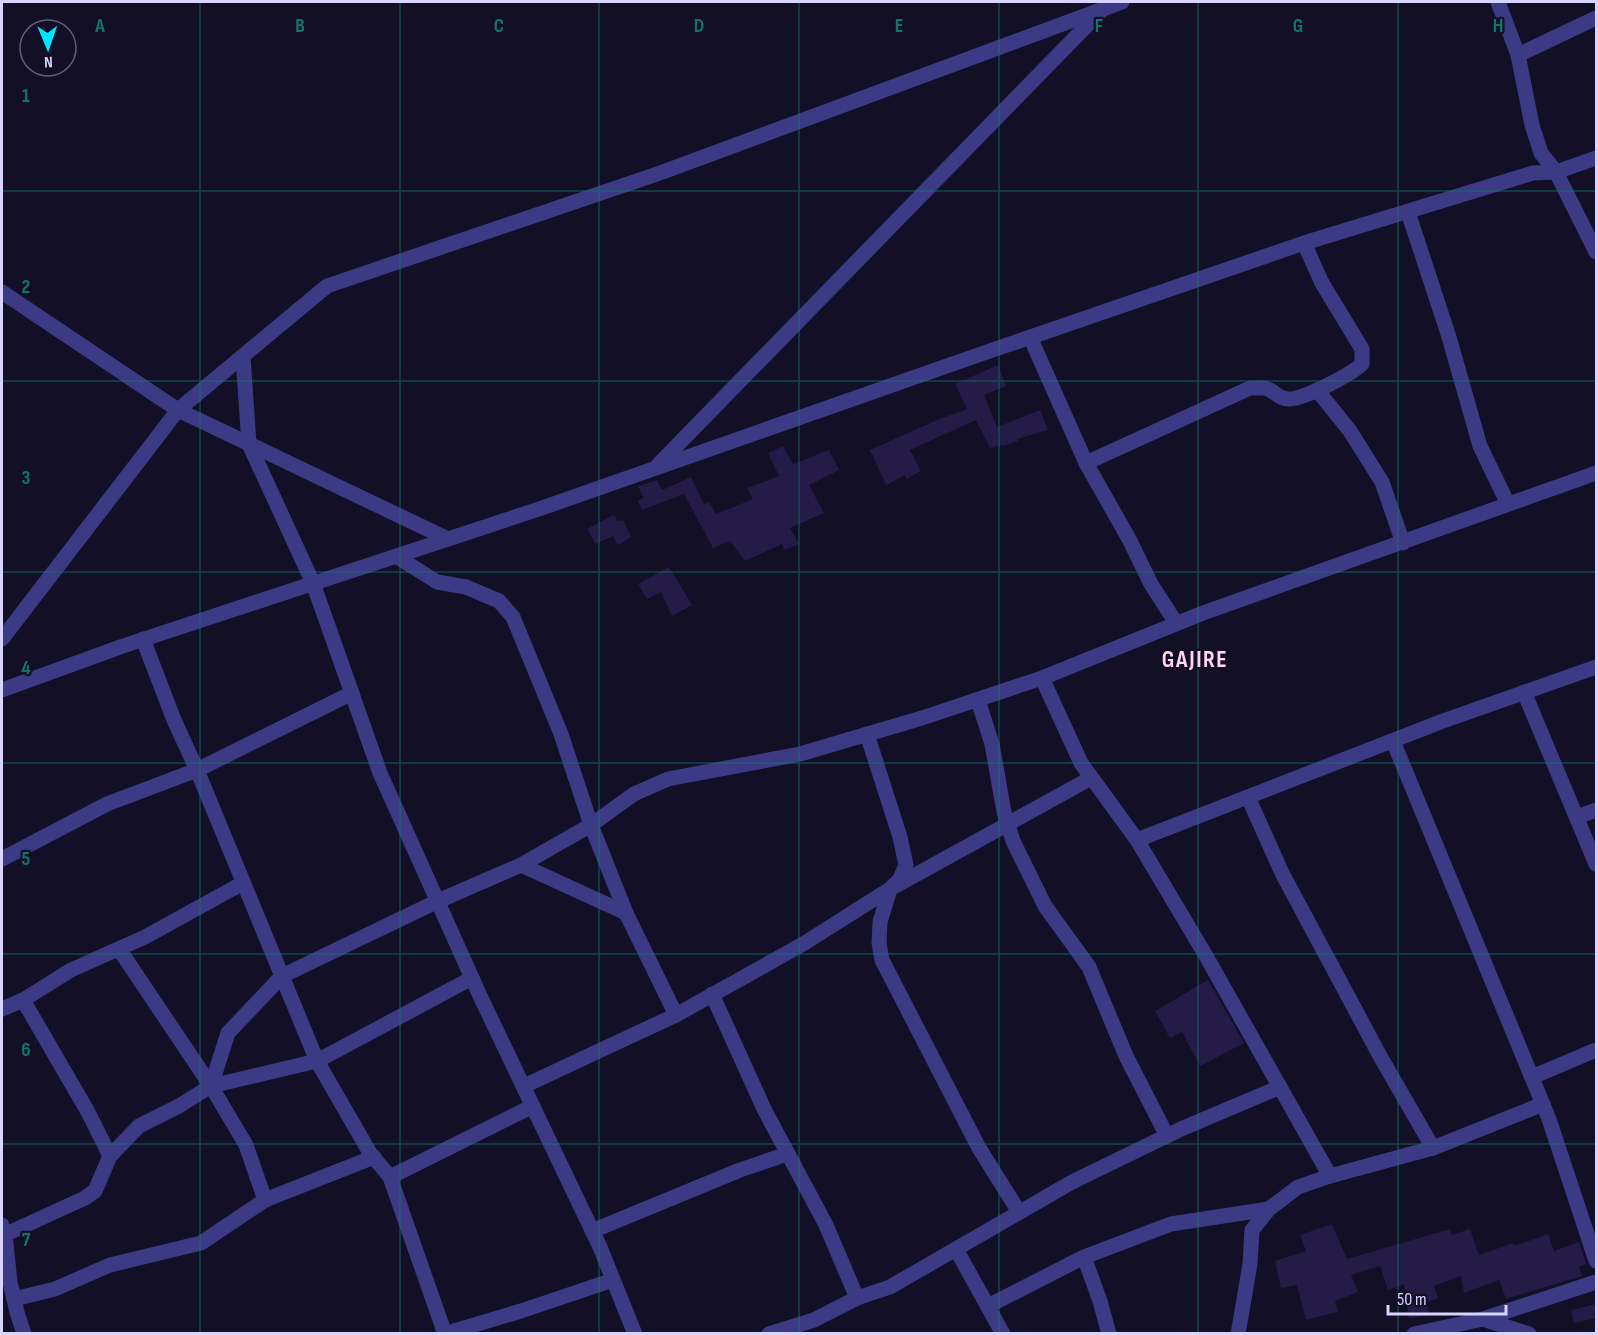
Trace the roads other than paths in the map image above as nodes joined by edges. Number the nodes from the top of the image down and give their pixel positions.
1 (1122, 2) edge
2 (1498, 2) edge
3 (1107, 5) edge
4 (1596, 18) edge
5 (1518, 55) junction
6 (1596, 158) edge
7 (1556, 172) junction
8 (1408, 212) junction
9 (1304, 243) junction
10 (1596, 252) edge
11 (2, 292) edge
12 (1030, 338) junction
13 (243, 357) junction
14 (1317, 390) junction
15 (178, 410) junction
16 (249, 444) junction
17 (1086, 463) junction
18 (655, 468) junction
19 (1596, 473) edge
20 (1508, 504) junction
21 (448, 539) junction
22 (1403, 543) junction
23 (396, 556) junction
24 (314, 583) junction
25 (1176, 623) junction
26 (2, 639) edge
27 (142, 639) junction
28 (1596, 667) edge
29 (1042, 678) junction
30 (2, 690) edge
31 (1524, 692) junction
32 (352, 693) junction
33 (978, 699) junction
34 (867, 734) junction
35 (1393, 741) junction
36 (197, 770) junction
37 (1092, 778) junction
38 (1248, 797) junction
39 (1596, 810) edge
40 (1577, 818) junction
41 (1007, 824) junction
42 (591, 825) junction
43 (1137, 840) junction
44 (2, 859) edge
45 (1596, 864) edge
46 (521, 865) junction
47 (243, 883) junction
48 (890, 889) junction
49 (438, 901) junction
50 (626, 913) junction
51 (119, 949) junction
52 (282, 976) junction
53 (472, 978) junction
54 (712, 994) junction
55 (23, 1000) junction
56 (2, 1009) edge
57 (676, 1016) junction
58 (1596, 1050) edge
59 (317, 1061) junction
60 (1532, 1077) junction
61 (211, 1086) junction
62 (524, 1086) junction
63 (1280, 1087) junction
64 (1543, 1104) junction
65 (533, 1106) junction
66 (1167, 1136) junction
67 (1433, 1148) junction
68 (787, 1154) junction
69 (110, 1156) junction
70 (374, 1157) junction
71 (1330, 1176) junction
72 (390, 1177) junction
73 (265, 1200) junction
74 (1269, 1209) junction
75 (1019, 1212) junction
76 (592, 1231) junction
77 (3, 1232) edge
78 (956, 1249) junction
79 (1084, 1257) junction
80 (1596, 1261) edge
81 (613, 1280) junction
82 (1596, 1282) edge
83 (857, 1298) junction
84 (14, 1299) junction
85 (988, 1306) junction
86 (1483, 1319) junction
87 (817, 1327) edge
88 (445, 1333) edge
89 (24, 1334) edge
90 (635, 1334) edge
91 (769, 1334) edge
92 (1003, 1334) edge
93 (1109, 1334) edge
94 (1238, 1334) edge
95 (1414, 1334) edge
96 (1529, 1334) edge

1 - 3 street
2 - 5 street
3 - 13 street
3 - 18 street
4 - 5 street
5 - 7 street
6 - 7 street
7 - 8 street
7 - 10 street
8 - 9 street
8 - 20 street
9 - 12 street
9 - 14 street
11 - 15 street
12 - 17 street
12 - 18 street
13 - 15 street
13 - 16 street
14 - 17 street
14 - 22 street
15 - 16 street
15 - 26 street
16 - 21 street
16 - 24 street
17 - 25 street
18 - 21 street
19 - 20 street
20 - 22 street
21 - 23 street
22 - 25 street
23 - 24 street
23 - 42 street
24 - 27 street
24 - 32 street
25 - 29 street
27 - 30 street
27 - 36 street
28 - 31 street
29 - 33 street
29 - 37 street
31 - 35 street
31 - 40 street
32 - 36 street
32 - 49 street
33 - 34 street
33 - 41 street
34 - 42 street
34 - 48 street
35 - 38 street
35 - 60 street
36 - 44 street
36 - 47 street
37 - 41 street
37 - 43 street
38 - 43 street
38 - 67 street
39 - 40 street
40 - 45 street
41 - 48 street
41 - 66 street
42 - 46 street
42 - 50 street
43 - 63 street
46 - 49 street
46 - 50 street
47 - 51 street
47 - 52 street
48 - 54 street
48 - 75 street
49 - 52 street
49 - 53 street
50 - 57 street
51 - 55 street
51 - 61 street
52 - 59 street
52 - 61 street
53 - 59 street
53 - 62 street
54 - 57 street
54 - 68 street
55 - 56 street
55 - 69 street
57 - 62 street
58 - 60 street
59 - 61 street
59 - 70 street
60 - 64 street
61 - 69 street
61 - 73 street
62 - 65 street
63 - 66 street
63 - 71 street
64 - 67 street
64 - 80 street
65 - 72 street
65 - 76 street
66 - 75 street
67 - 71 street
68 - 76 street
68 - 83 street
69 - 77 street
70 - 72 street
70 - 73 street
71 - 74 street
72 - 88 street
73 - 84 street
74 - 79 street
74 - 94 street
75 - 78 street
76 - 81 street
77 - 84 street
78 - 83 street
78 - 85 street
79 - 85 street
79 - 93 street
81 - 88 street
81 - 90 street
82 - 86 street
83 - 87 street
84 - 89 street
85 - 92 street
86 - 95 street
86 - 96 street
87 - 91 street

